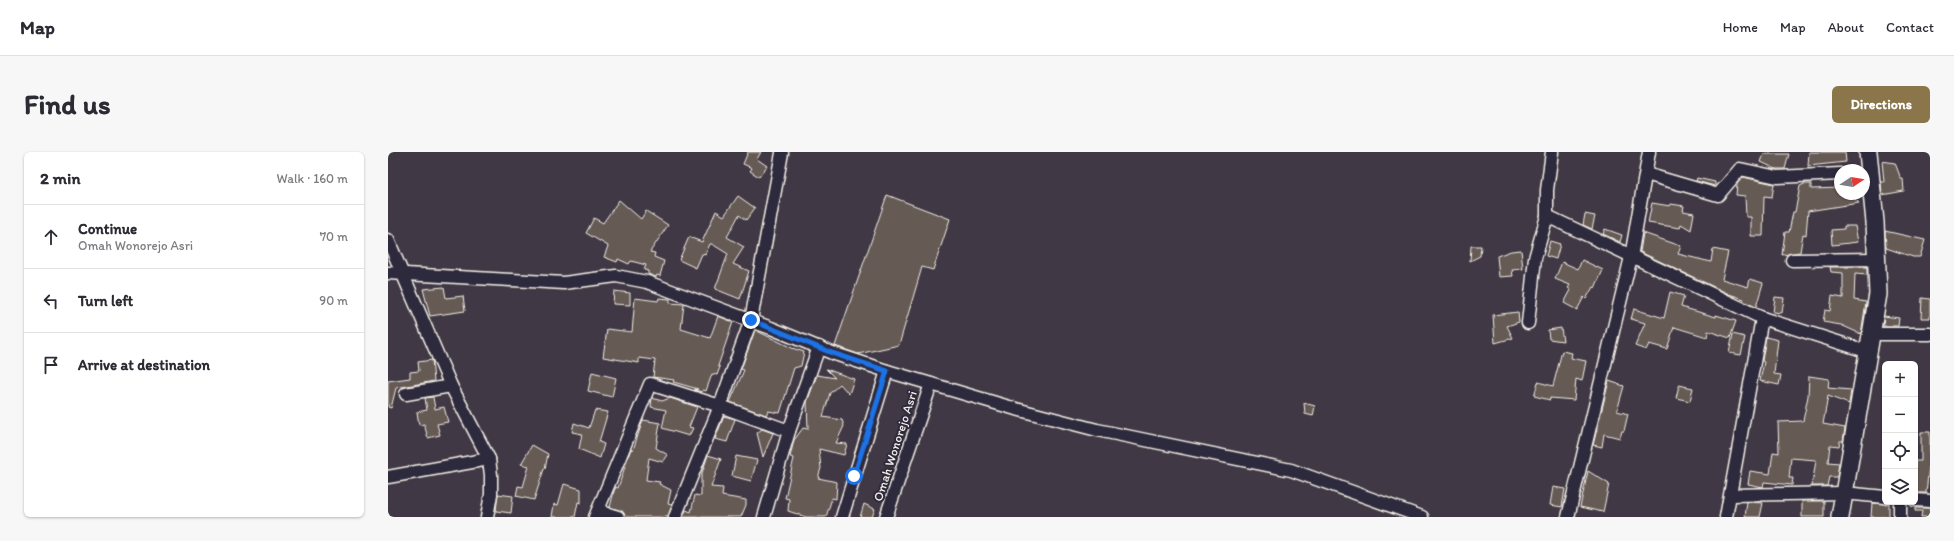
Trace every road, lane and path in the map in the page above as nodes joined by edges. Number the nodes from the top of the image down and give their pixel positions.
1 (1552, 152) edge
2 (1649, 152) edge
3 (1868, 152) edge
4 (782, 153) dead end
5 (1867, 164) edge
6 (1646, 174) junction
7 (1834, 174) edge
8 (1870, 196) edge
9 (1547, 216) junction
10 (388, 240) edge
11 (1631, 257) junction
12 (1878, 259) junction
13 (1792, 260) dead end
14 (388, 273) edge
15 (403, 275) junction
16 (1762, 318) junction
17 (751, 320) junction
18 (1528, 323) dead end
19 (1872, 334) junction
20 (1930, 334) edge
21 (818, 347) junction
22 (1869, 352) junction
23 (887, 371) junction
24 (930, 384) junction
25 (451, 386) junction
26 (406, 394) dead end
27 (720, 406) junction
28 (789, 431) junction
29 (489, 459) junction
30 (388, 477) edge
31 (1844, 494) junction
32 (1731, 495) junction
33 (1882, 497) edge
34 (1918, 500) edge
35 (1930, 501) edge
36 (1900, 505) edge
37 (596, 514) edge
38 (488, 517) edge
39 (618, 517) edge
40 (675, 517) edge
41 (764, 517) edge
42 (842, 517) edge
43 (886, 517) edge
44 (1422, 517) edge
45 (1568, 517) edge
46 (1726, 517) edge
47 (1840, 517) edge
48 (1900, 517) edge

1 - 9 street
2 - 6 street
3 - 5 street
4 - 17 street
6 - 7 street
6 - 11 street
8 - 12 street
9 - 11 street
9 - 18 street
10 - 15 street
11 - 16 street
11 - 45 street
12 - 13 street
12 - 19 street
14 - 15 street
15 - 17 street
15 - 25 street
16 - 22 street
16 - 32 street
17 - 21 street
17 - 27 street
19 - 20 street
19 - 22 street
21 - 23 street
21 - 28 street
22 - 31 street
23 - 24 street
23 - 42 street
24 - 43 street, Omah Wonorejo Asri
24 - 44 street
25 - 26 street
25 - 29 street
27 - 28 street
27 - 37 street
27 - 40 street
28 - 41 street
29 - 30 street
29 - 38 street
31 - 32 street
31 - 33 street
31 - 47 street
32 - 46 street
34 - 35 street
36 - 48 street
37 - 39 street

